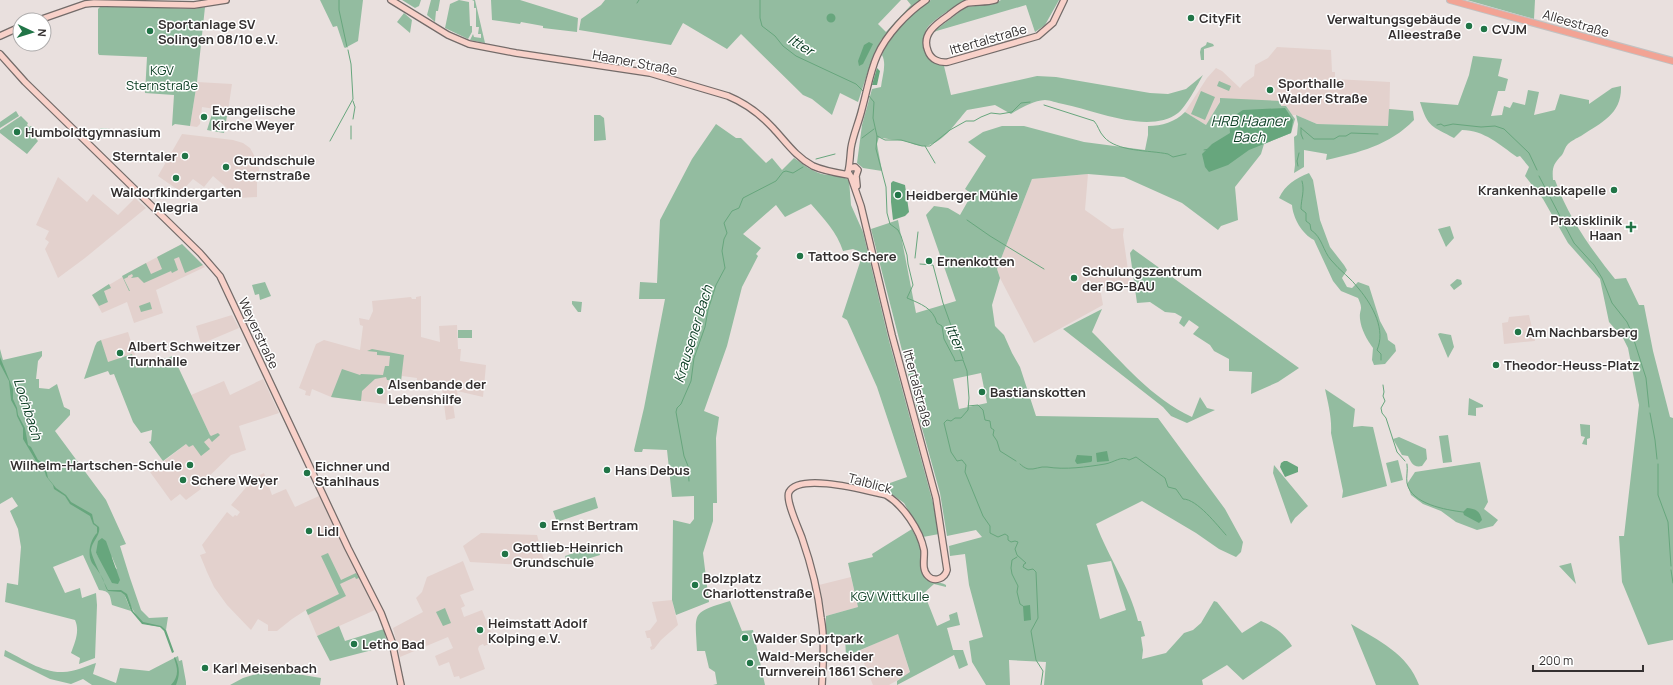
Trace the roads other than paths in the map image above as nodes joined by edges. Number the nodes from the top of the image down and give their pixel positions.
1 (226, 0) edge
2 (392, 0) edge
3 (926, 0) edge
4 (995, 0) edge
5 (1064, 0) edge
6 (1450, 0) edge
7 (52, 16) edge
8 (12, 31) edge
9 (0, 36) edge
10 (0, 54) edge
11 (1673, 61) edge
12 (852, 172) junction
13 (945, 575) joint
14 (401, 685) edge
15 (822, 685) edge

1 - 7 main road
2 - 12 main road, Haaner Straße
3 - 12 main road, Ittertalstraße
4 - 5 main road, Ittertalstraße
6 - 11 main road, Alleestraße
8 - 9 main road
10 - 14 main road, Weyerstraße
12 - 13 main road, Ittertalstraße
13 - 15 main road, Talblick

